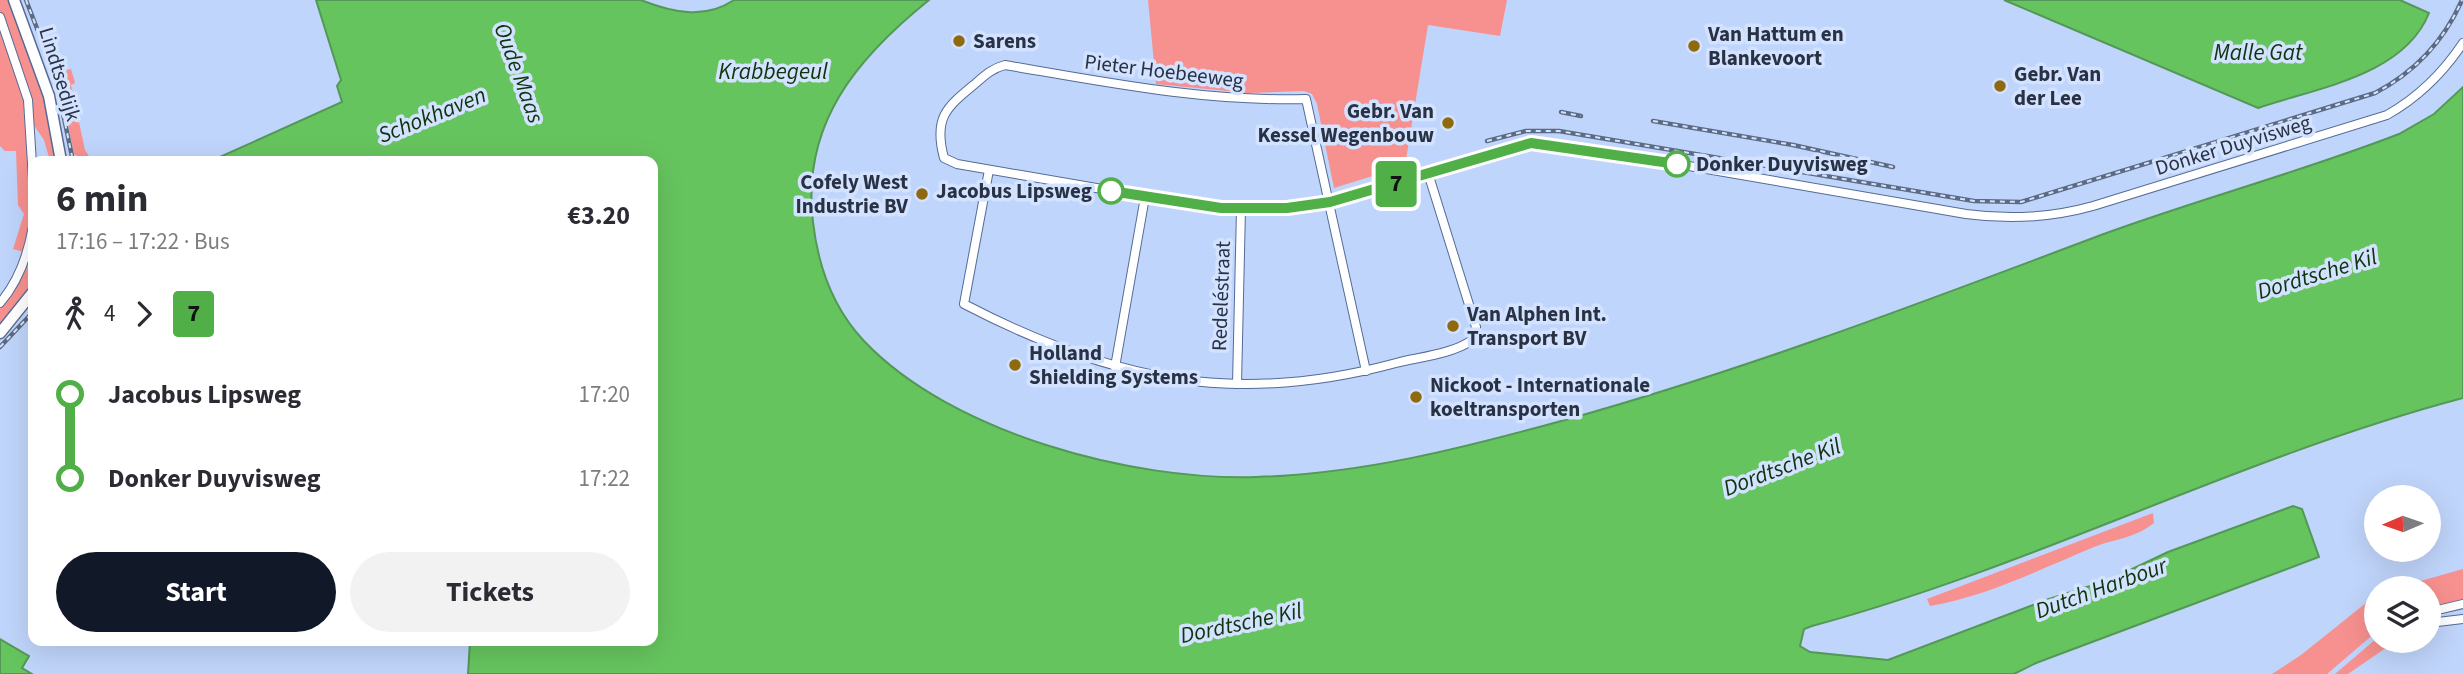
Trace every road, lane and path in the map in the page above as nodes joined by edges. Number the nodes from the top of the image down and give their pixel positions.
1 (15, 0) edge
2 (0, 17) edge
3 (2463, 43) edge
4 (941, 126) joint
5 (31, 156) edge
6 (60, 156) edge
7 (989, 170) junction
8 (1428, 173) junction
9 (1145, 197) junction
10 (1330, 202) junction
11 (1241, 209) junction
12 (28, 252) edge
13 (28, 298) edge
14 (0, 303) edge
15 (0, 333) edge
16 (1115, 367) junction
17 (1366, 371) junction
18 (1237, 384) junction
19 (2463, 604) edge
20 (2441, 609) edge
21 (2463, 619) edge
22 (2441, 622) edge

1 - 6 main road, Lindtsedijk
2 - 5 street
3 - 8 street, Donker Duyvisweg
4 - 7 street, Donker Duyvisweg
4 - 10 street, Pieter Hoebeeweg
7 - 9 street, Donker Duyvisweg
7 - 16 street
8 - 10 street, Donker Duyvisweg
8 - 17 street
9 - 11 street, Donker Duyvisweg
9 - 16 street
10 - 11 street, Donker Duyvisweg
10 - 17 street
11 - 18 street, Redeléstraat
12 - 14 street
13 - 15 main road
16 - 18 street
17 - 18 street
19 - 20 street
21 - 22 street

